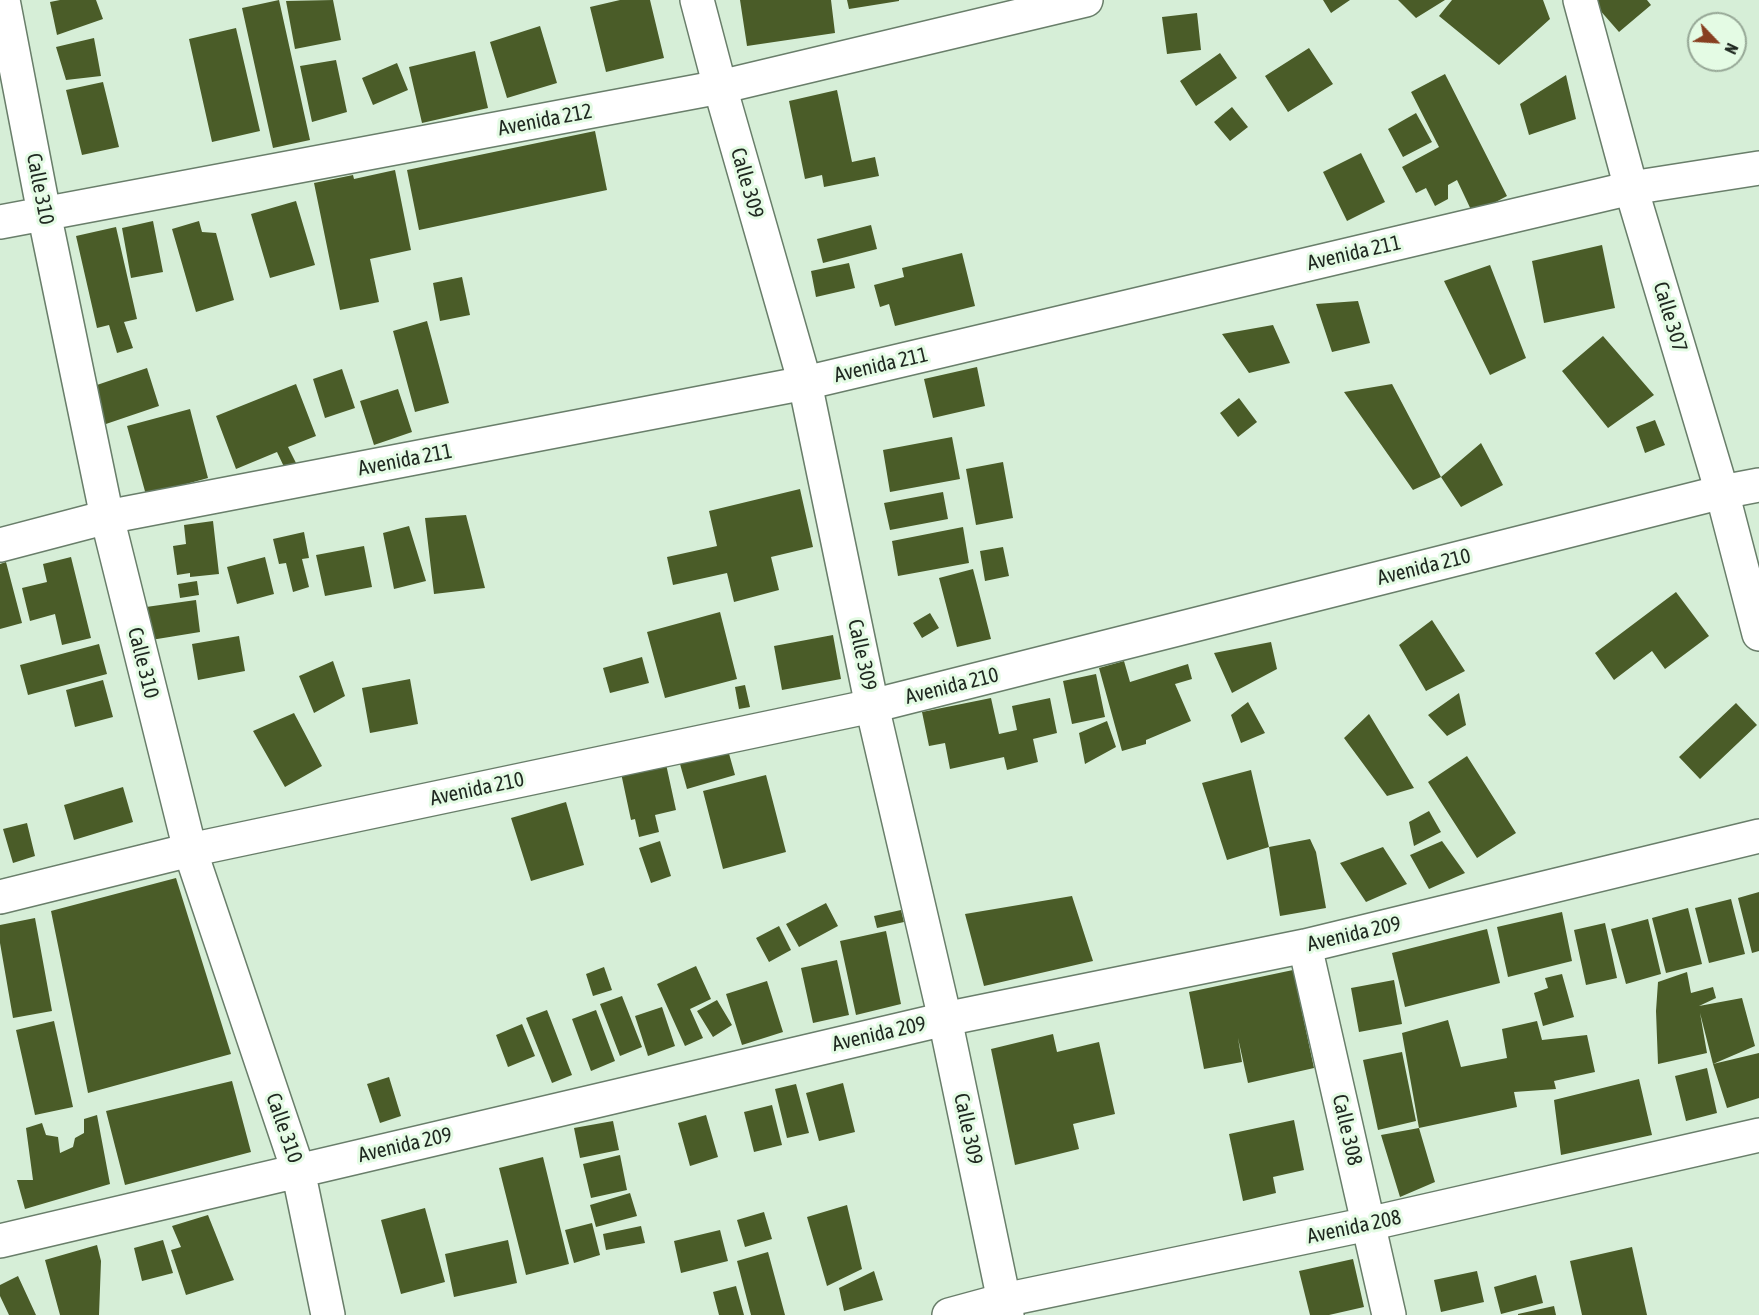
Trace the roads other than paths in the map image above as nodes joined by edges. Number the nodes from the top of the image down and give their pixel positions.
1 (3, 0) edge
2 (697, 0) edge
3 (1086, 0) edge
4 (1580, 0) edge
5 (720, 87) junction
6 (1759, 168) edge
7 (1631, 188) junction
8 (44, 213) junction
9 (0, 222) edge
10 (805, 383) junction
11 (1759, 485) edge
12 (1722, 492) junction
13 (107, 517) junction
14 (0, 545) edge
15 (1759, 634) edge
16 (872, 706) junction
17 (1759, 836) edge
18 (189, 850) junction
19 (0, 897) edge
20 (1305, 946) junction
21 (945, 1019) junction
22 (1759, 1135) edge
23 (298, 1170) junction
24 (1368, 1224) junction
25 (0, 1241) edge
26 (1006, 1308) edge
27 (328, 1315) edge
28 (949, 1315) edge
29 (1389, 1315) edge

1 - 8 street, Calle 310
2 - 5 street, Calle 309
3 - 5 street, Avenida 212
4 - 7 street, Calle 307
5 - 8 street, Avenida 212
5 - 10 street, Calle 309
6 - 7 street, Avenida 211
7 - 10 street, Avenida 211
7 - 12 street, Calle 307
8 - 9 street, Avenida 212
8 - 13 street, Calle 310
10 - 13 street, Avenida 211
10 - 16 street, Calle 309
11 - 12 street, Avenida 210
12 - 15 street, Calle 307
12 - 16 street, Avenida 210
13 - 14 street, Avenida 211
13 - 18 street, Calle 310
16 - 18 street, Avenida 210
16 - 21 street, Calle 309
17 - 20 street, Avenida 209
18 - 19 street, Avenida 210
18 - 23 street, Calle 310
20 - 21 street, Avenida 209
20 - 24 street, Calle 308
21 - 23 street, Avenida 209
21 - 26 street, Calle 309
22 - 24 street, Avenida 208
23 - 25 street, Avenida 209
23 - 27 street, Calle 310
24 - 26 street, Avenida 208
24 - 29 street, Calle 308
26 - 28 street, Avenida 208

